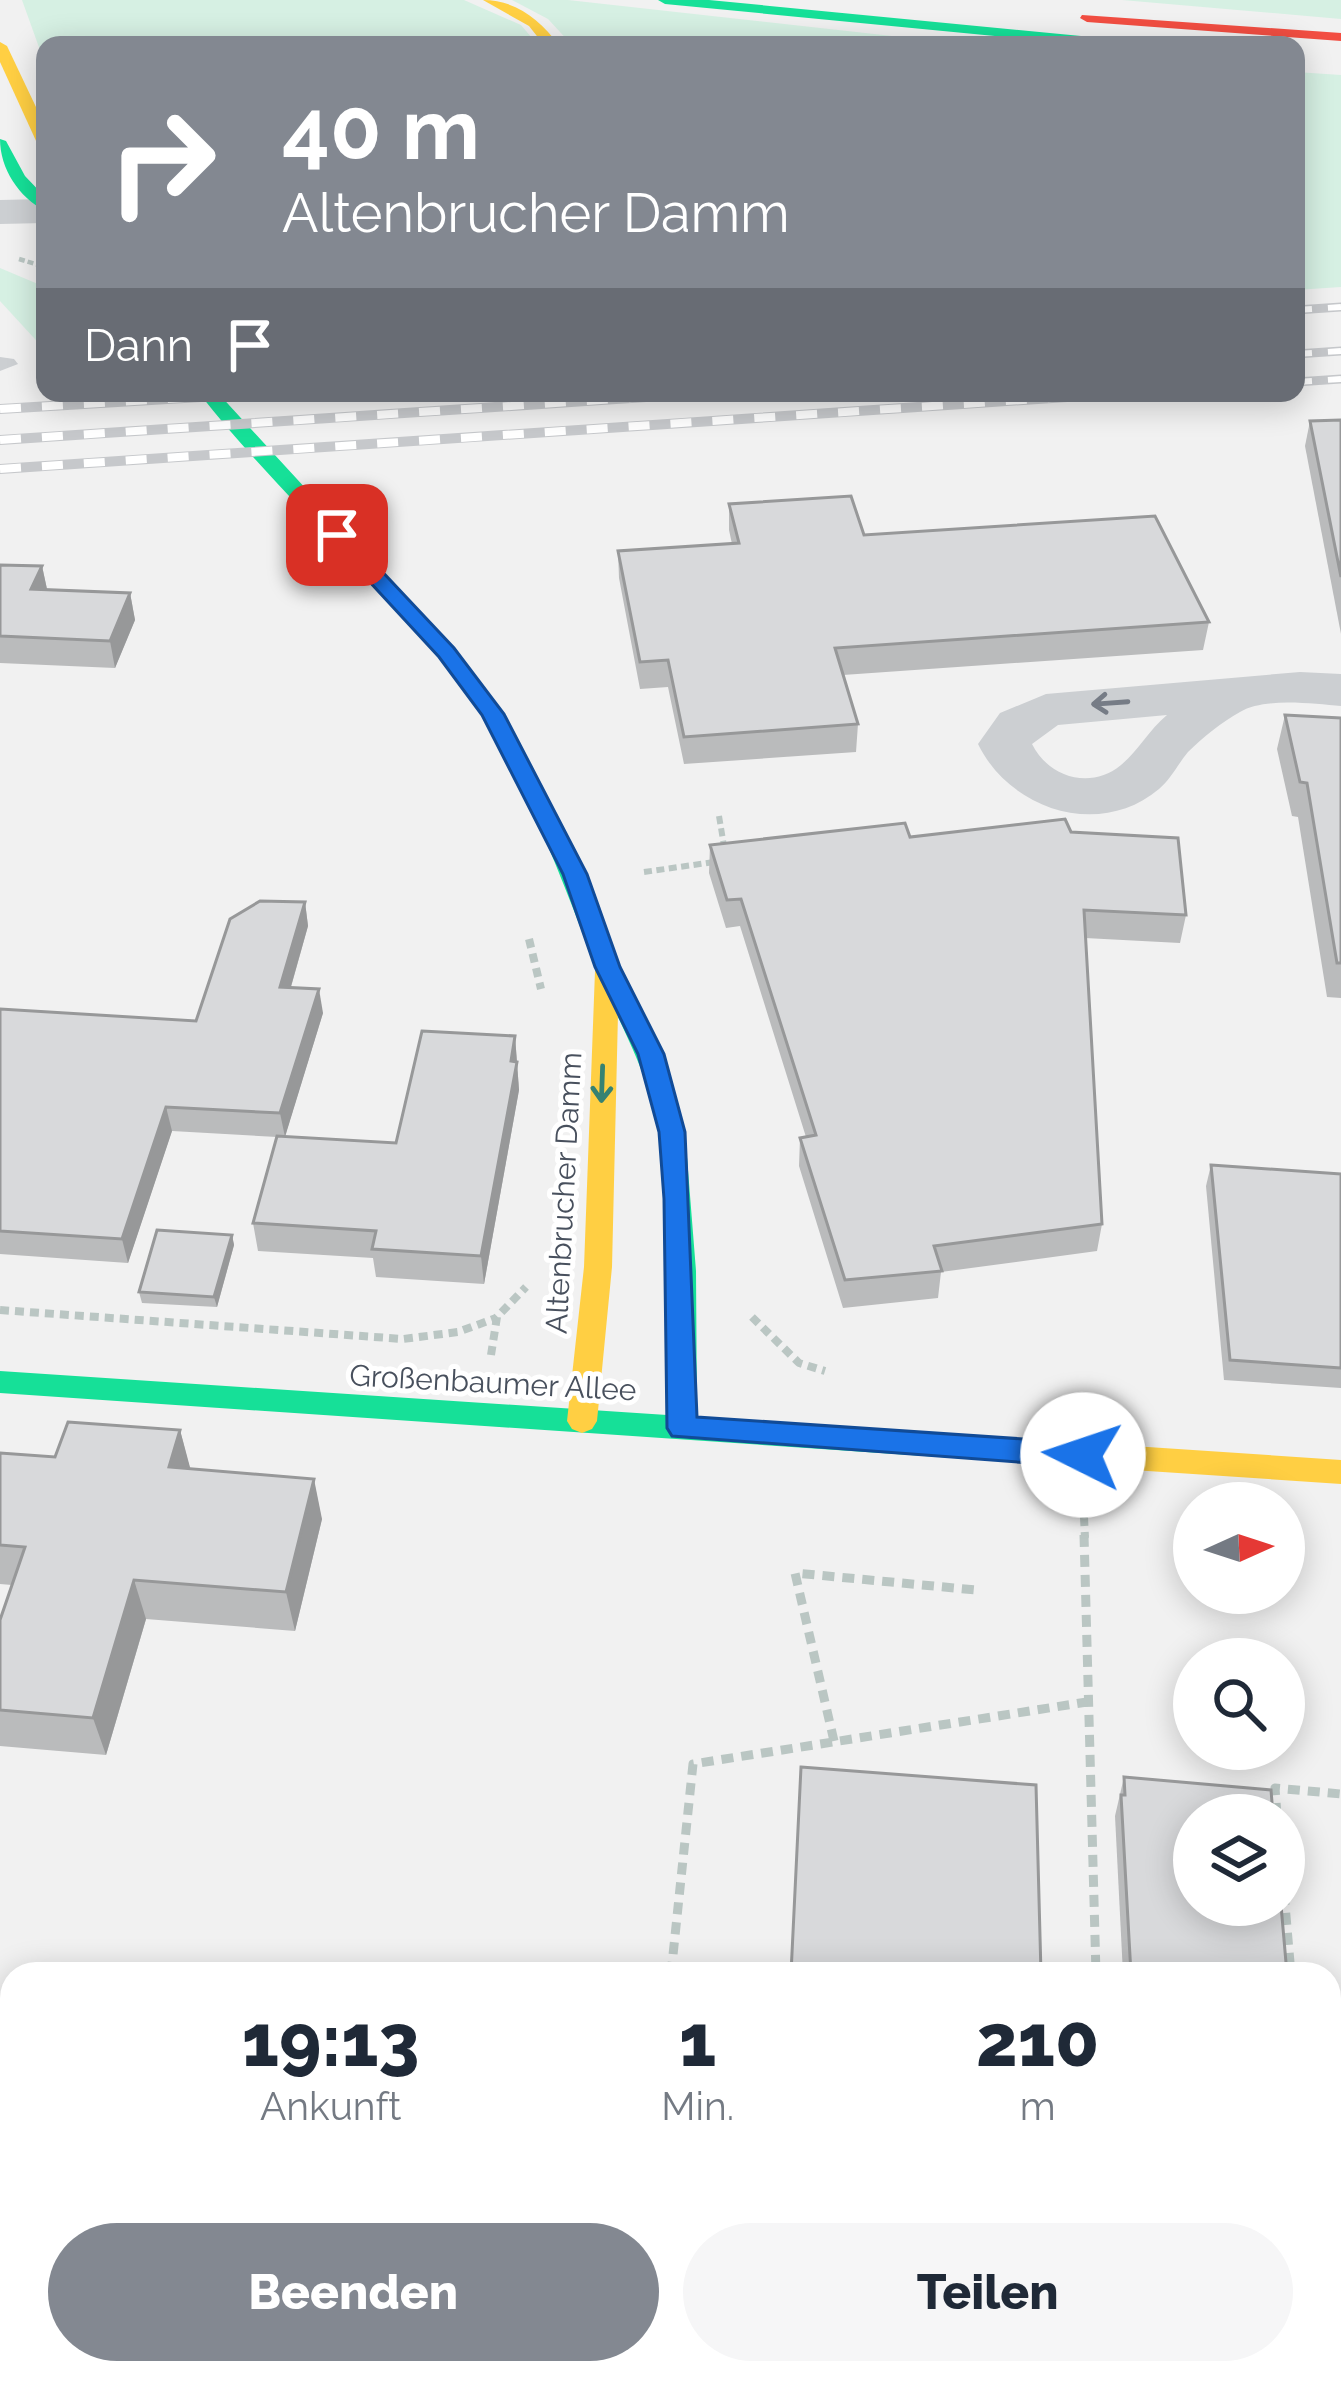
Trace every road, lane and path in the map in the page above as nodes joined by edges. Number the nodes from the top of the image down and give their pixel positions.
1 (490, 0) edge
2 (665, 0) edge
3 (903, 0) edge
4 (1064, 3) edge
5 (545, 36) edge
6 (1039, 36) edge
7 (1341, 37) edge
8 (0, 46) edge
9 (1305, 58) edge
10 (1341, 60) edge
11 (36, 124) edge
12 (0, 144) edge
13 (36, 199) edge
14 (36, 210) edge
15 (0, 212) edge
16 (0, 233) edge
17 (36, 233) edge
18 (216, 402) edge
19 (1341, 689) edge
20 (1227, 695) dead end
21 (719, 816) dead end
22 (644, 872) dead end
23 (526, 924) dead end
24 (608, 967) junction
25 (542, 993) dead end
26 (532, 1277) dead end
27 (0, 1310) edge
28 (497, 1317) junction
29 (0, 1382) edge
30 (481, 1417) junction
31 (582, 1421) junction
32 (682, 1428) junction
33 (1083, 1455) junction
34 (1341, 1472) edge
35 (976, 1590) dead end
36 (1087, 1702) junction
37 (834, 1741) junction
38 (1275, 1794) edge
39 (1341, 1794) edge
40 (1287, 1926) edge
41 (671, 1962) edge
42 (1096, 1962) edge
43 (1290, 1962) edge

1 - 5 main road
2 - 6 main road
3 - 7 main road
4 - 7 main road
8 - 11 main road
9 - 10 main road
12 - 13 main road
14 - 15 street
16 - 17 street
18 - 24 main road, Altenbrucher Damm
19 - 20 street
21 - 22 path
23 - 25 path
24 -> 31 main road, Altenbrucher Damm
24 - 32 main road, Altenbrucher Damm
26 - 28 path
27 - 28 path
28 - 30 path
29 - 30 main road, Großenbaumer Allee
30 - 31 main road, Großenbaumer Allee
31 - 32 main road, Großenbaumer Allee
32 - 33 main road, Großenbaumer Allee
33 - 34 main road, Großenbaumer Allee
33 - 36 path
35 - 37 path
36 - 37 path
36 - 42 path
37 - 41 path
38 - 39 path
40 - 43 path

